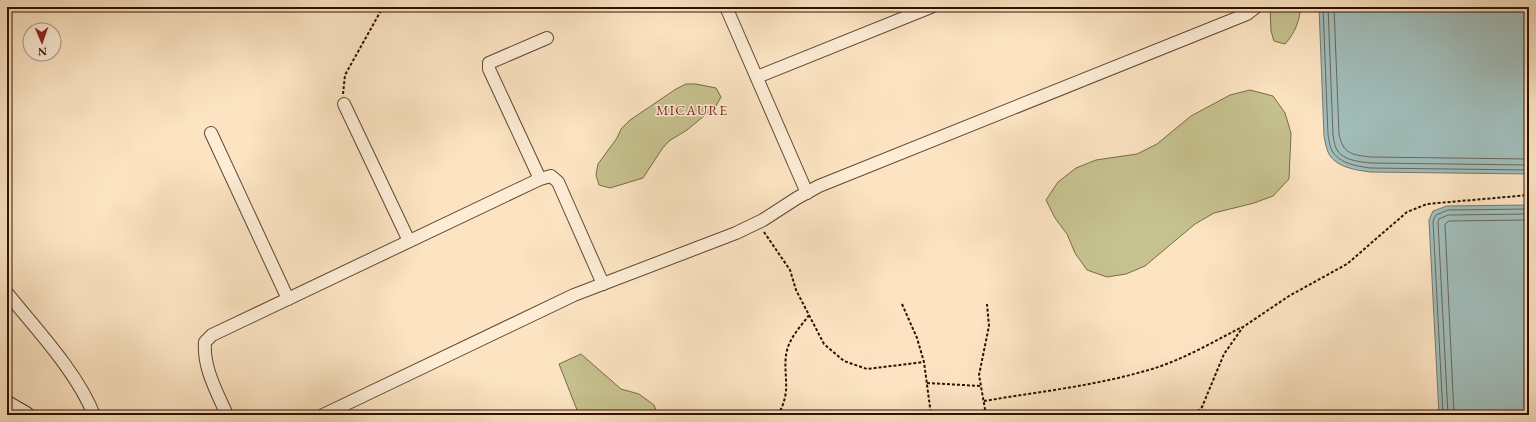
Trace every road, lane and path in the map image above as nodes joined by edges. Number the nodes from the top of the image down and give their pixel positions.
1 (383, 7) edge
2 (726, 7) edge
3 (931, 7) edge
4 (1256, 7) edge
5 (547, 38) dead end
6 (756, 77) junction
7 (344, 104) joint
8 (211, 133) dead end
9 (540, 179) junction
10 (807, 193) junction
11 (1529, 195) edge
12 (757, 223) junction
13 (409, 241) junction
14 (603, 284) junction
15 (7, 292) edge
16 (288, 299) junction
17 (902, 304) dead end
18 (987, 304) dead end
19 (809, 315) junction
20 (1243, 327) junction
21 (924, 362) junction
22 (927, 383) junction
23 (981, 386) junction
24 (984, 401) junction
25 (7, 404) edge
26 (26, 415) edge
27 (94, 415) edge
28 (227, 415) edge
29 (323, 415) edge
30 (778, 415) edge
31 (931, 415) edge
32 (986, 415) edge
33 (1194, 415) edge

1 - 7 path
2 - 6 street
3 - 6 street
4 - 10 street
5 - 9 street
6 - 10 street
7 - 13 street
8 - 16 street
9 - 13 street
9 - 14 street
10 - 12 street
11 - 20 path
12 - 14 street
12 - 19 path
13 - 16 street
14 - 29 street
15 - 27 street
16 - 28 street
17 - 21 path
18 - 23 path
19 - 21 path
19 - 30 path
20 - 24 path
20 - 33 path
21 - 22 path
22 - 23 path
22 - 31 path
23 - 24 path
24 - 32 path
25 - 26 street

